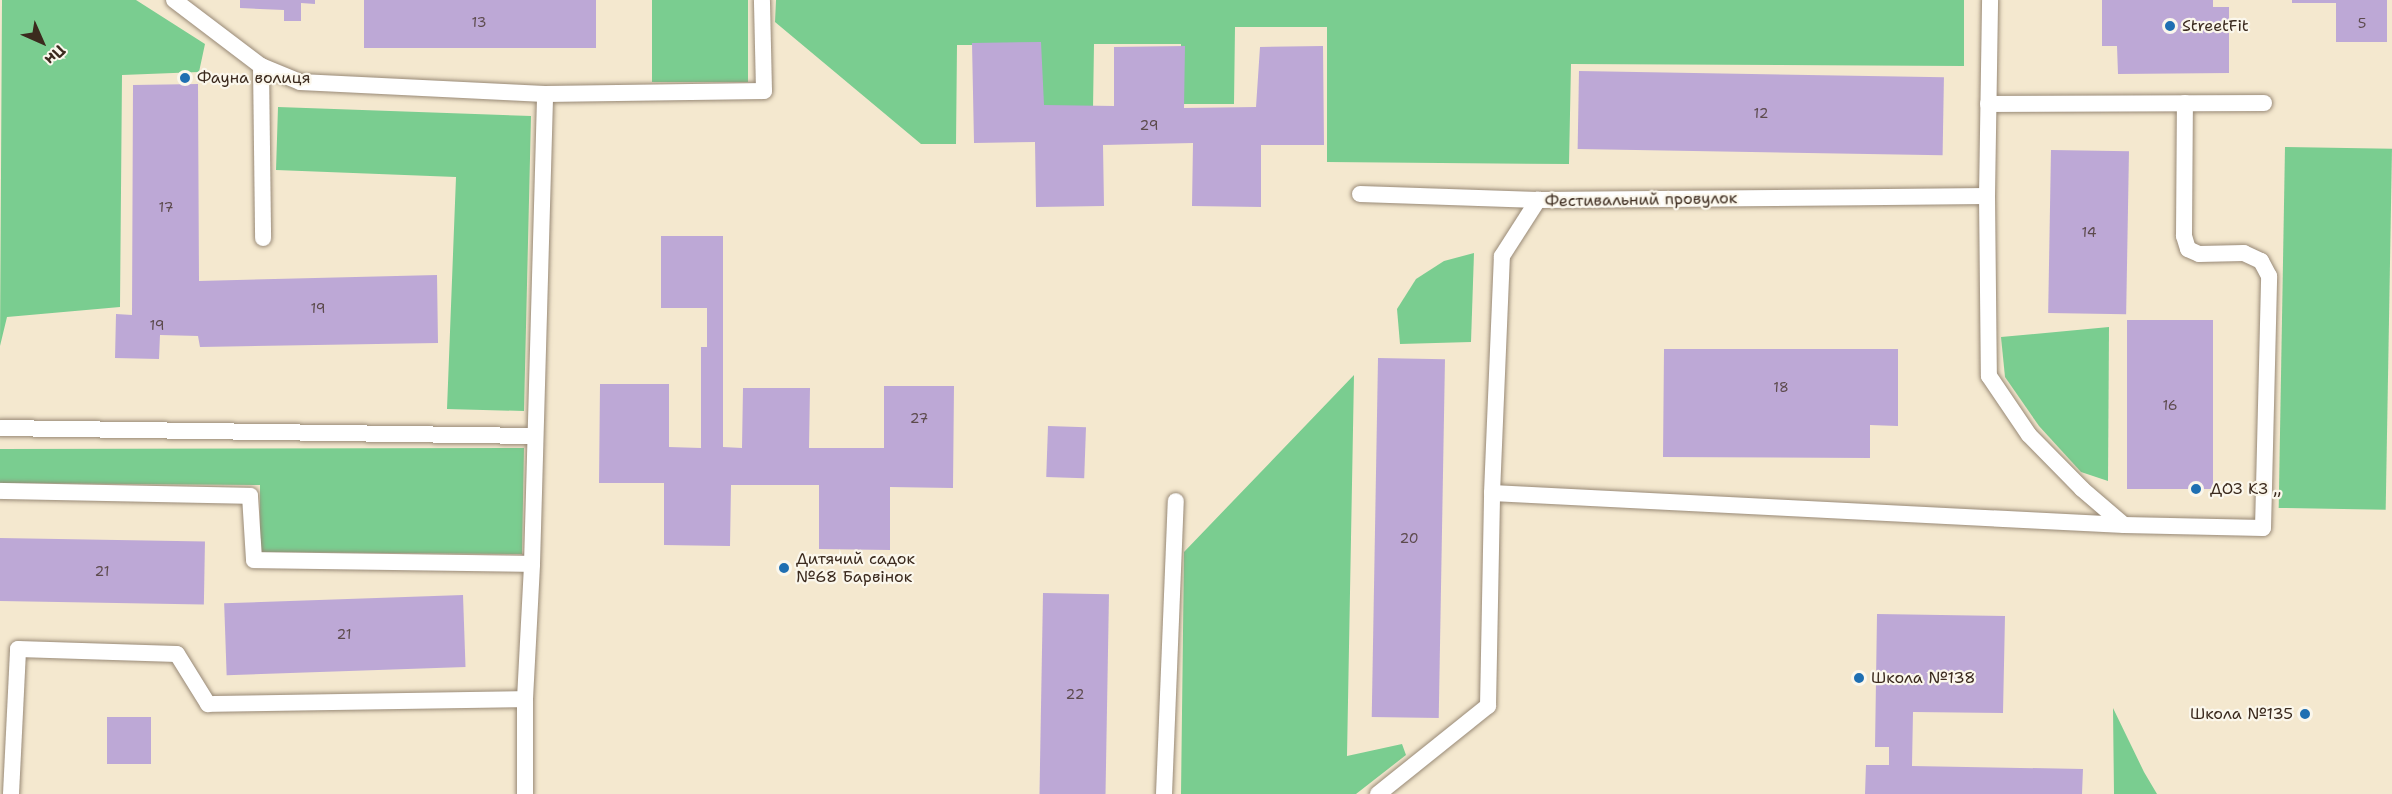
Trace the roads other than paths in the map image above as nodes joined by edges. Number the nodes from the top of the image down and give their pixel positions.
1 (174, 0) edge
2 (762, 0) edge
3 (1990, 0) edge
4 (261, 66) junction
5 (545, 94) junction
6 (2185, 103) junction
7 (2264, 103) dead end
8 (1988, 104) junction
9 (1360, 194) dead end
10 (1987, 196) junction
11 (1538, 200) junction
12 (263, 238) dead end
13 (0, 428) edge
14 (535, 436) junction
15 (0, 491) edge
16 (1492, 493) junction
17 (1176, 501) dead end
18 (2124, 525) junction
19 (532, 564) junction
20 (525, 699) junction
21 (11, 794) edge
22 (525, 794) edge
23 (1164, 794) edge
24 (1378, 794) edge

1 - 4 lane
2 - 5 lane
3 - 8 lane
4 - 5 lane
4 - 12 lane
5 - 14 lane
6 - 7 lane
6 - 8 lane
6 - 18 lane
8 - 10 lane
9 - 11 lane
10 - 11 lane, Фестивальний провулок
10 - 18 lane
11 - 16 lane, Фестивальний провулок
13 - 14 lane
14 - 19 lane
15 - 19 lane
16 - 18 lane
16 - 24 lane, Фестивальний провулок
17 - 23 lane
19 - 20 lane
20 - 21 lane
20 - 22 lane

